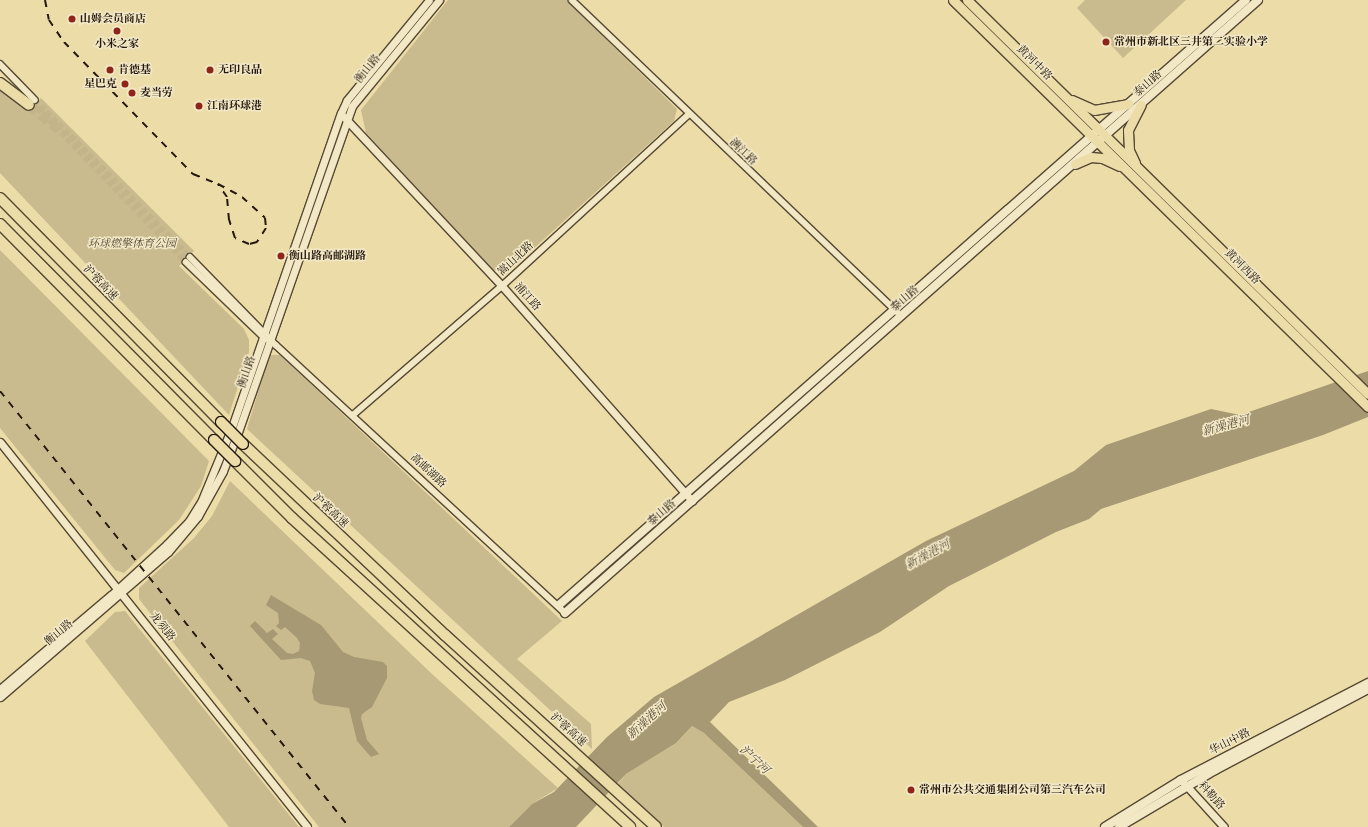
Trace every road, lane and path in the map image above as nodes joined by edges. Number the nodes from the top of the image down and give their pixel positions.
1 (429, 0) edge
2 (438, 0) edge
3 (572, 0) edge
4 (953, 0) edge
5 (967, 0) edge
6 (1246, 0) edge
7 (1258, 0) edge
8 (0, 64) edge
9 (0, 69) edge
10 (0, 83) edge
11 (1064, 96) junction
12 (32, 102) junction
13 (1128, 104) junction
14 (1141, 105) junction
15 (341, 113) junction
16 (689, 114) junction
17 (346, 120) junction
18 (1099, 137) junction
19 (1075, 164) junction
20 (1137, 168) junction
21 (1127, 171) junction
22 (0, 198) edge
23 (0, 224) edge
24 (188, 260) tunnel mouth
25 (502, 286) junction
26 (895, 310) junction
27 (901, 317) junction
28 (267, 337) junction
29 (1368, 394) edge
30 (1368, 407) edge
31 (353, 415) junction
32 (0, 442) edge
33 (686, 493) junction
34 (692, 501) junction
35 (120, 592) junction
36 (559, 605) junction
37 (565, 613) joint
38 (1368, 683) edge
39 (0, 689) edge
40 (1368, 689) edge
41 (0, 697) edge
42 (1181, 780) junction
43 (1187, 786) junction
44 (1106, 826) edge
45 (307, 827) edge
46 (630, 827) edge
47 (656, 827) edge
48 (1119, 827) edge
49 (1224, 827) edge

1 - 15 street, 衡山路
2 - 17 street, 衡山路
3 - 16 street, 漓江路
4 - 18 main road, 黄河中路
5 - 11 main road, 黄河中路
6 - 13 main road, 泰山路
7 - 14 main road, 泰山路
8 - 12 street
9 - 12 street
10 - 12 highway
11 - 13 main road
11 - 18 main road, 黄河中路
13 - 18 main road, 泰山路
14 - 18 main road, 泰山路
14 - 20 main road
15 - 17 street, 浦江路
15 - 28 street, 衡山路
16 - 25 street, 嵩山北路
16 - 26 street, 漓江路
17 - 25 street, 浦江路
17 - 28 street, 衡山路
18 - 19 main road, 泰山路
18 - 20 main road, 黄河西路
18 - 21 main road, 黄河西路
18 - 26 main road, 泰山路
19 - 21 main road
19 - 27 main road, 泰山路
20 - 29 main road, 黄河西路
21 - 30 main road, 黄河西路
22 - 47 highway, 沪蓉高速, bridge
23 - 46 highway, bridge
24 - 28 street, 高邮湖路
25 - 31 street, 嵩山北路
25 - 33 street, 浦江路
26 - 27 street, 漓江路
26 - 33 main road, 泰山路
27 - 34 main road, 泰山路
28 - 31 street, 高邮湖路
28 - 35 street, 衡山路
31 - 36 street, 高邮湖路
32 - 35 street, 龙须路
33 - 34 street, 浦江路
33 - 36 main road, 泰山路
34 - 37 main road, 泰山路
35 - 39 street, 衡山路
35 - 41 street, 衡山路
35 - 45 street, 龙须路
36 - 37 street, 高邮湖路
38 - 42 main road, 华山中路
40 - 43 main road, 华山中路
42 - 43 street, 科勒路
42 - 44 main road, 华山中路
43 - 48 main road, 华山中路
43 - 49 street, 科勒路

